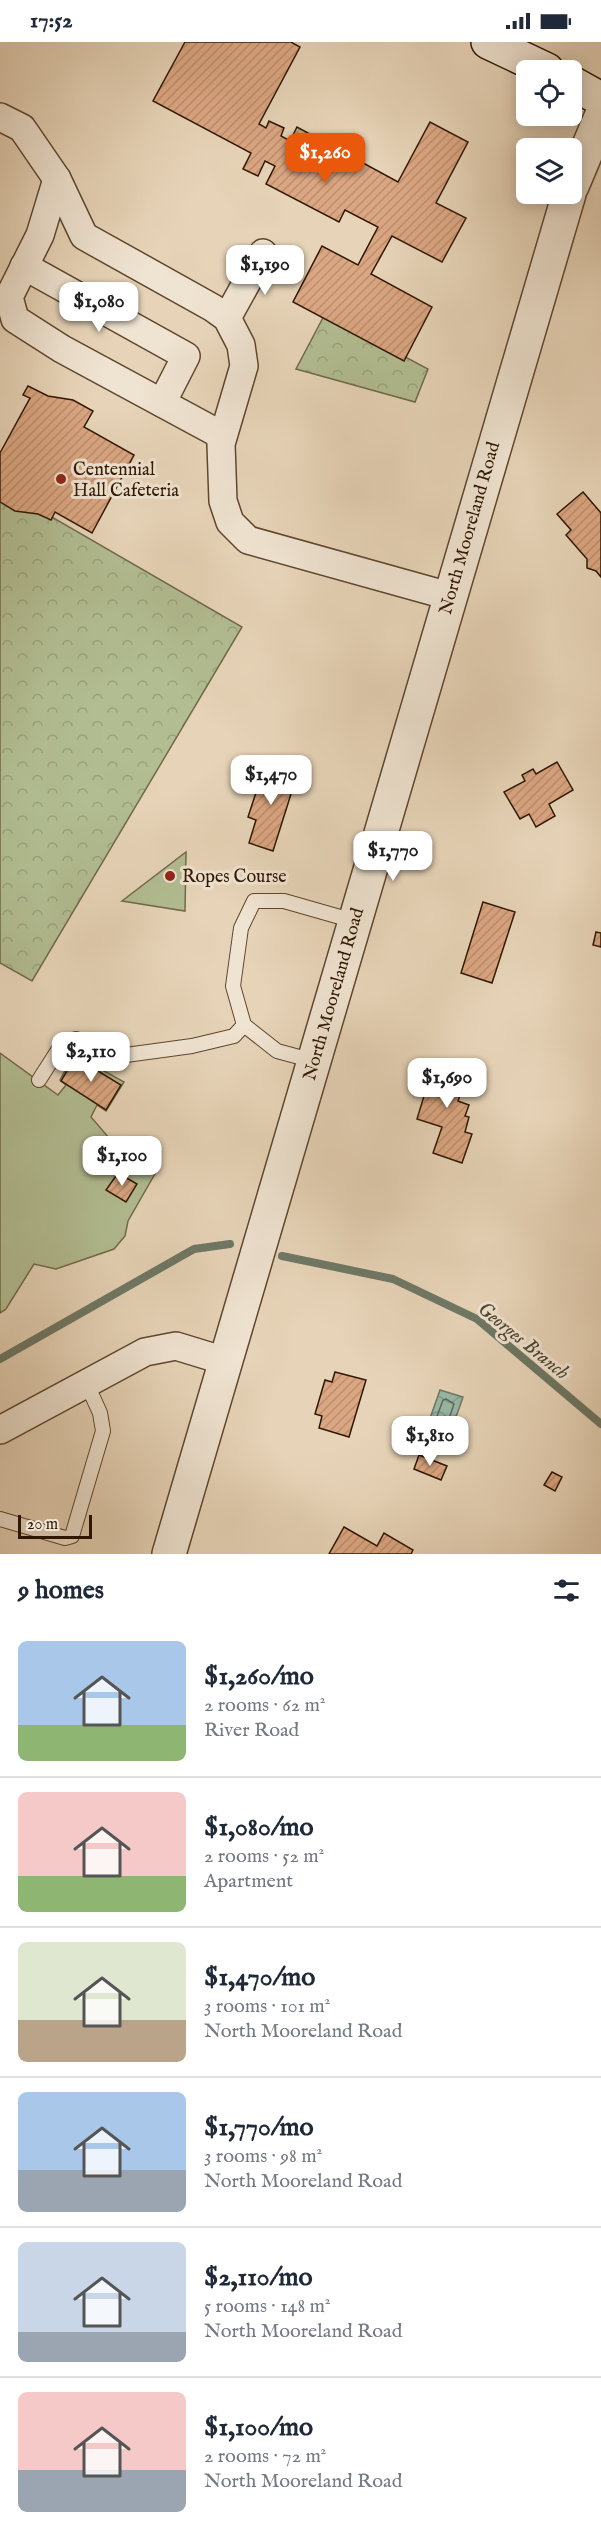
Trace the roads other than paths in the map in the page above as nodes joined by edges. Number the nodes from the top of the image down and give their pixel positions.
1 (488, 42) edge
2 (526, 60) edge
3 (582, 89) edge
4 (601, 99) edge
5 (0, 117) edge
6 (601, 117) edge
7 (582, 162) edge
8 (57, 179) junction
9 (566, 204) edge
10 (263, 253) dead end
11 (24, 266) junction
12 (227, 318) junction
13 (162, 404) junction
14 (223, 436) junction
15 (449, 596) junction
16 (354, 921) junction
17 (244, 1025) junction
18 (314, 1061) junction
19 (39, 1080) dead end
20 (225, 1360) junction
21 (86, 1382) junction
22 (0, 1430) edge
23 (0, 1519) edge
24 (169, 1554) edge

1 - 2 street
3 - 4 street
5 - 8 street
6 - 7 street
8 - 11 street
8 - 12 street
9 - 15 street, North Mooreland Road
10 - 12 street
11 - 13 street
11 - 13 street
12 - 14 street
13 - 14 street
14 - 15 street
15 - 16 street, North Mooreland Road
16 - 17 lane
16 - 18 street, North Mooreland Road
17 - 18 lane
17 - 19 lane
18 - 20 street, North Mooreland Road
20 - 21 street
20 - 24 street, North Mooreland Road
21 - 22 street
21 - 23 lane

